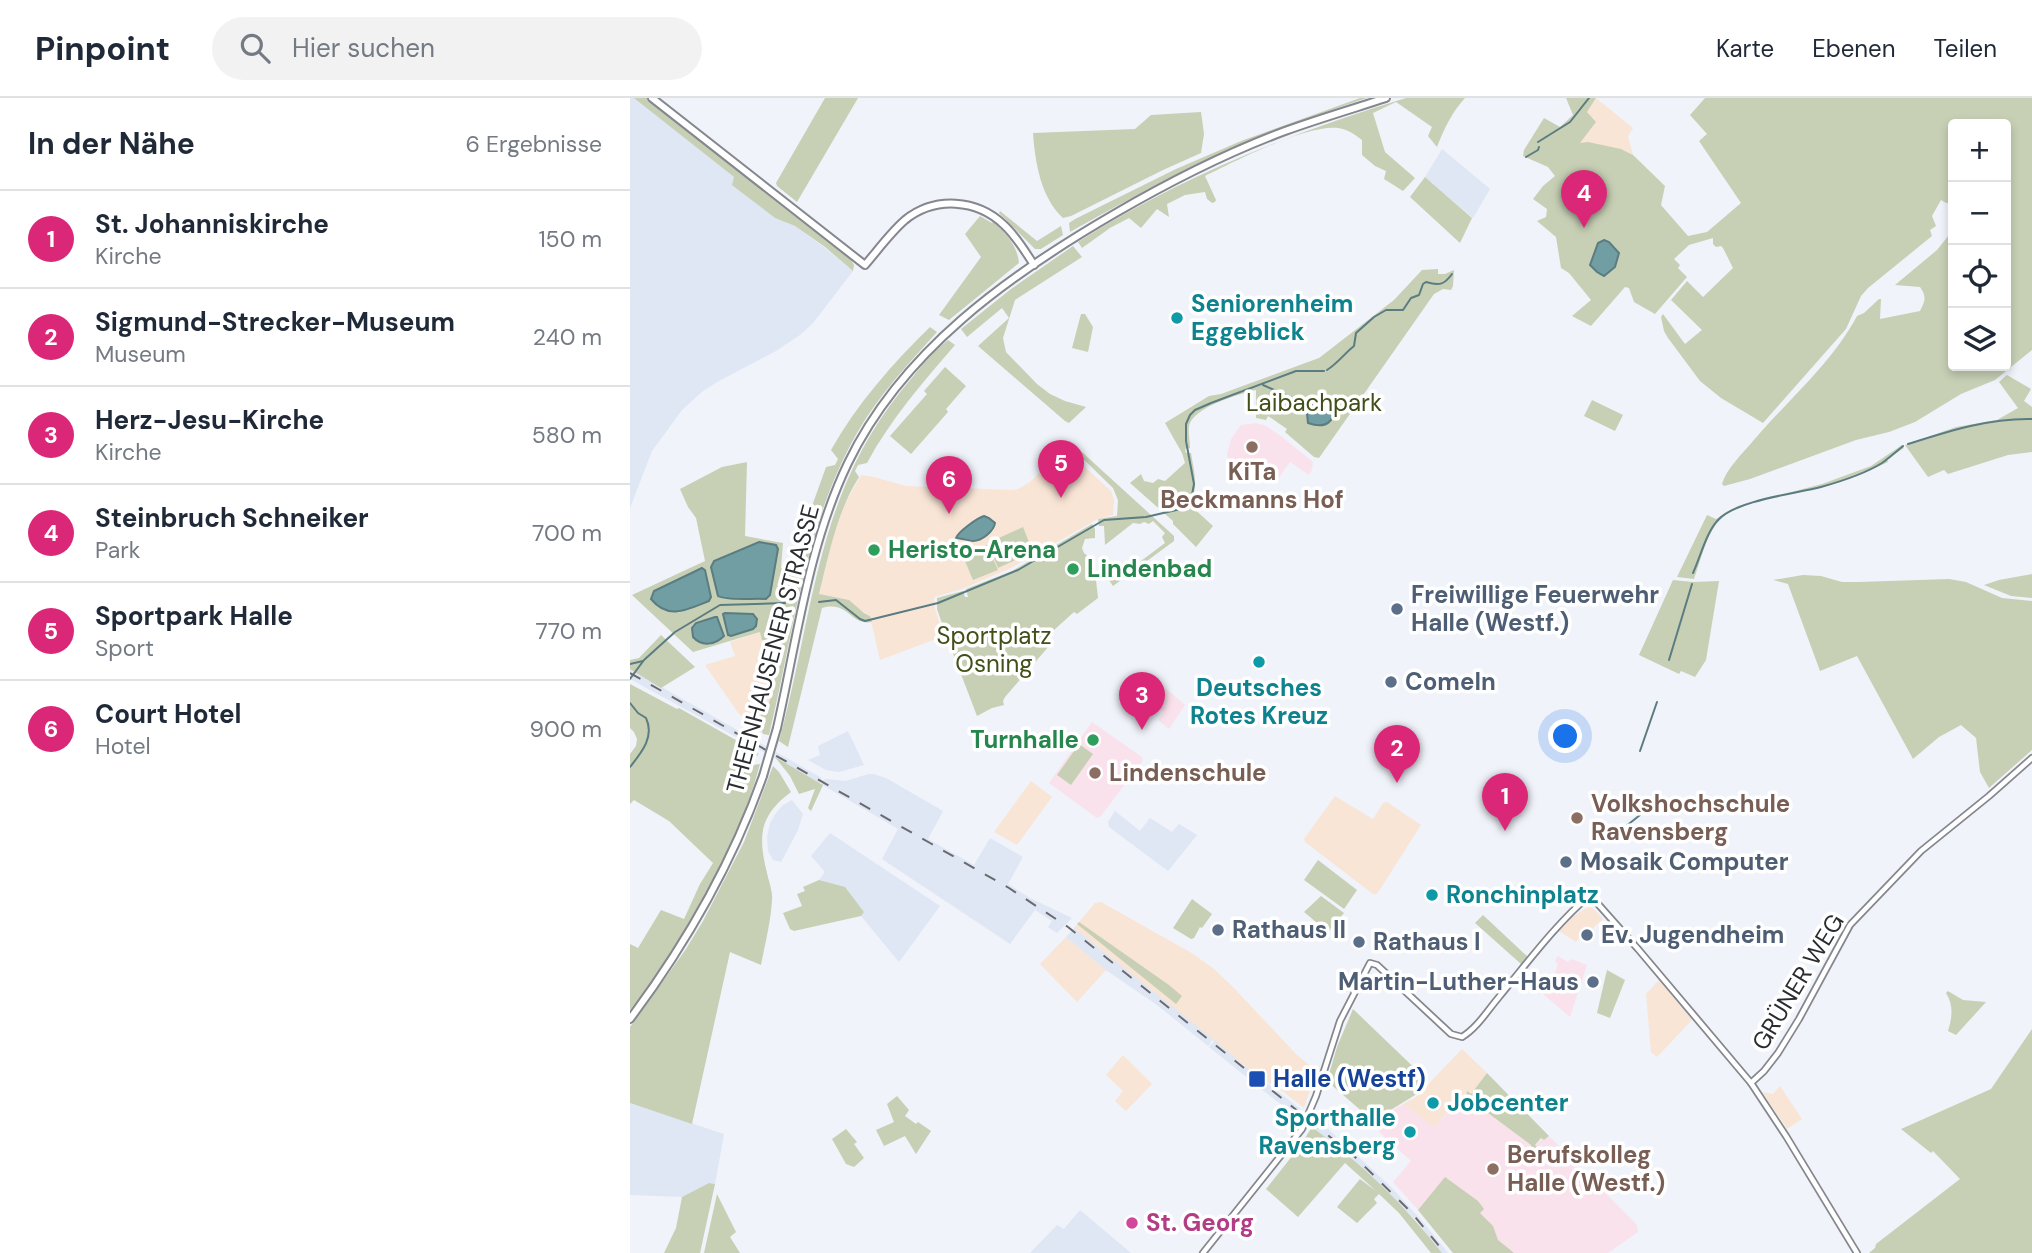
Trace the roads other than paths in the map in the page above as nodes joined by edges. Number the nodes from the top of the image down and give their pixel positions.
1 (652, 98) edge
2 (1386, 98) edge
3 (1034, 265) junction
4 (2032, 758) edge
5 (630, 1019) edge
6 (1751, 1083) junction
7 (1203, 1253) edge
8 (1857, 1253) edge

1 - 3 main road
2 - 3 main road, THEENHAUSENER STRASSE
3 - 5 main road, THEENHAUSENER STRASSE, bridge
4 - 6 street, GRÜNER WEG
6 - 7 street
6 - 8 street

